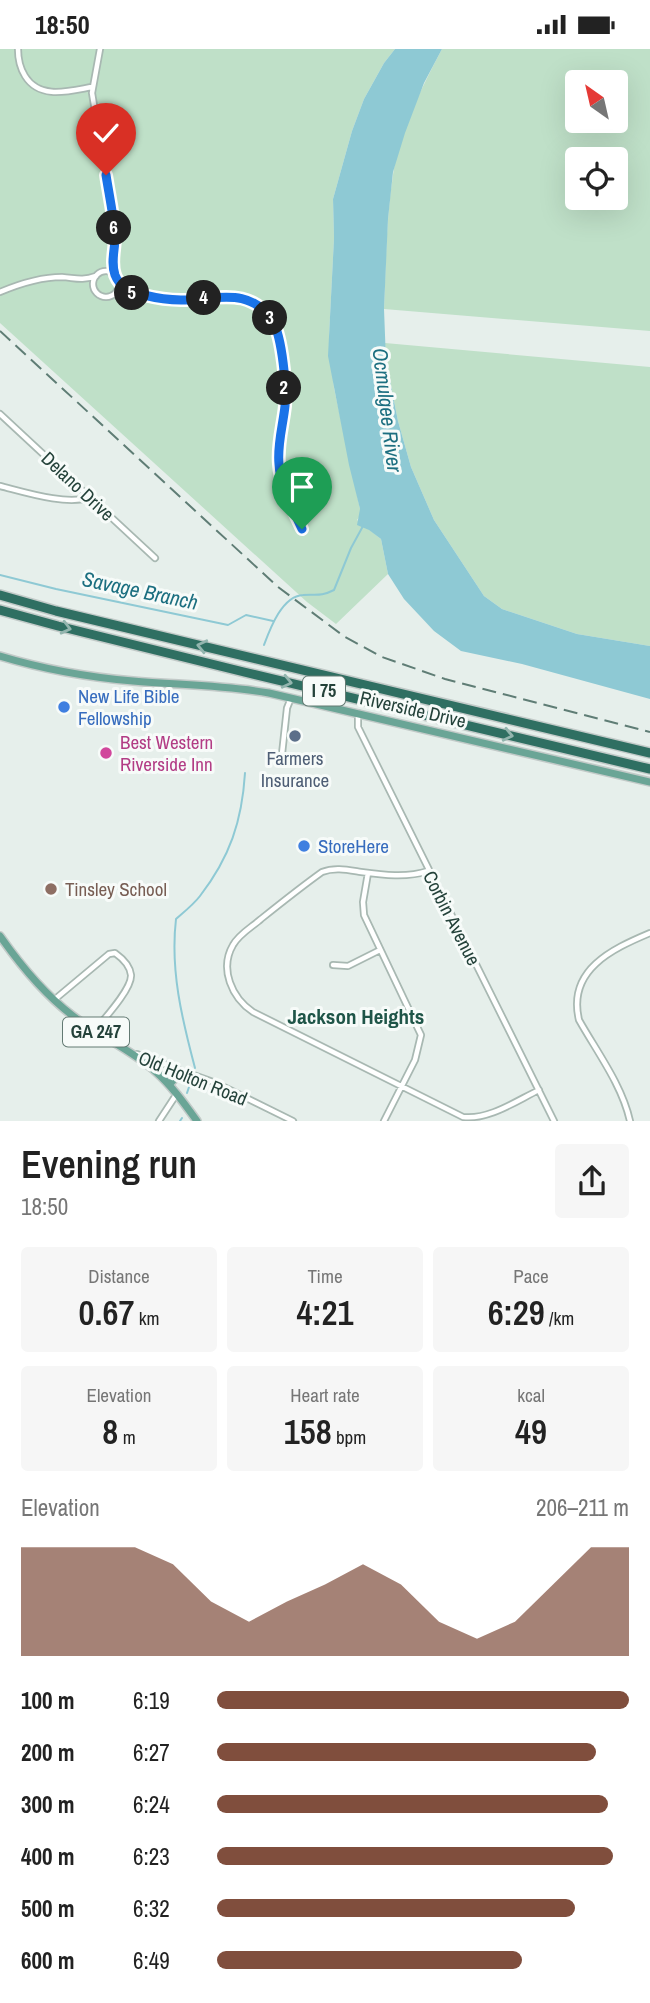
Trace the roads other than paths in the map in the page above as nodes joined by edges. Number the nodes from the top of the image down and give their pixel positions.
1 (18, 49) edge
2 (100, 49) edge
3 (92, 87) junction
4 (112, 261) junction
5 (103, 271) junction
6 (115, 275) junction
7 (96, 277) junction
8 (83, 281) junction
9 (119, 282) junction
10 (95, 291) junction
11 (0, 292) edge
12 (129, 292) junction
13 (113, 295) junction
14 (0, 414) edge
15 (0, 486) edge
16 (91, 497) junction
17 (302, 529) dead end
18 (155, 558) dead end
19 (0, 595) edge
20 (0, 610) edge
21 (0, 656) edge
22 (291, 698) junction
23 (358, 713) junction
24 (650, 753) edge
25 (281, 763) dead end
26 (650, 769) edge
27 (650, 782) edge
28 (428, 871) junction
29 (368, 873) junction
30 (650, 933) edge
31 (0, 936) edge
32 (380, 950) junction
33 (334, 965) dead end
34 (54, 1000) junction
35 (94, 1031) junction
36 (131, 1053) junction
37 (183, 1073) junction
38 (169, 1085) junction
39 (401, 1087) junction
40 (539, 1090) junction
41 (177, 1094) junction
42 (159, 1121) edge
43 (197, 1121) edge
44 (293, 1121) edge
45 (384, 1121) edge
46 (554, 1121) edge
47 (630, 1121) edge

1 - 3 street
2 - 3 street
3 - 4 street
4 - 5 street
4 - 6 street
5 - 6 street
5 - 7 street
6 - 9 street
7 - 8 street
7 - 10 street
8 - 10 street
8 - 11 street
9 - 12 street
9 - 13 street
10 - 13 street
12 - 13 street
12 - 17 street
14 - 16 street, Delano Drive
15 - 16 street
16 - 18 street, Delano Drive
24 -> 19 highway, I 75
20 -> 26 highway, I 75
21 - 22 main road, Riverside Drive
22 - 23 main road, Riverside Drive
22 - 25 street
23 - 27 main road, Riverside Drive
23 - 28 street, Corbin Avenue
28 - 29 street
28 - 40 street, Corbin Avenue
29 - 32 street
29 - 39 street
30 - 47 street
31 - 34 main road, GA 247
32 - 33 street
32 - 39 street
34 - 35 main road, GA 247
34 - 35 street
35 - 36 main road, GA 247
36 - 37 street, Old Holton Road
36 - 38 main road, GA 247
37 - 38 main road
37 - 44 street, Old Holton Road
38 - 41 main road, GA 247
39 - 40 street
39 - 45 street
40 - 46 street, Corbin Avenue
41 - 42 street
41 - 43 main road, GA 247

